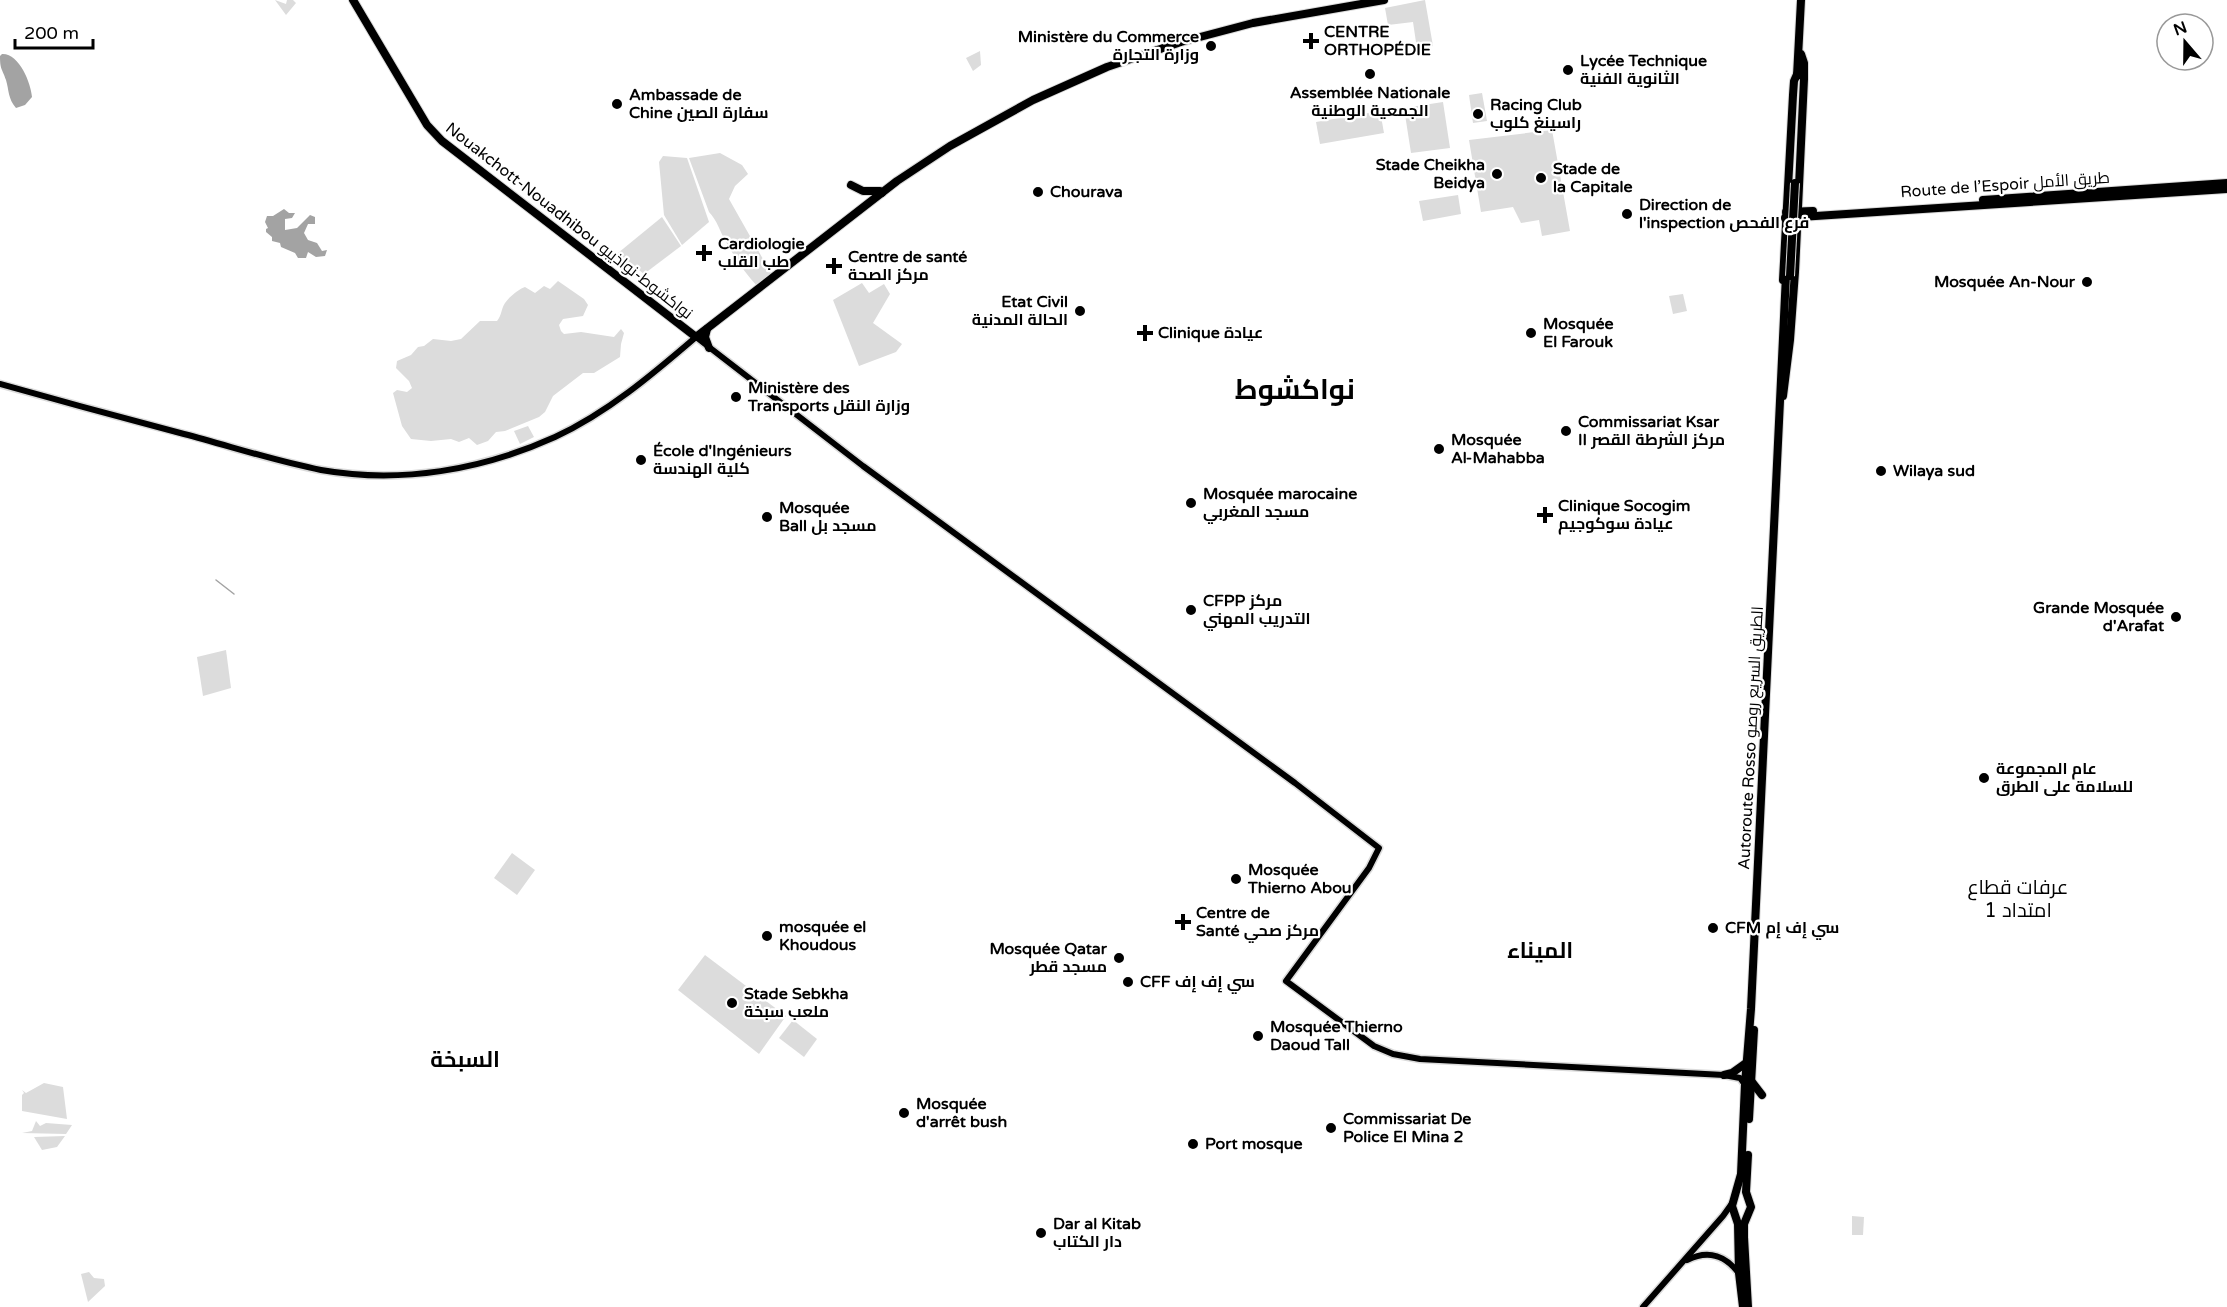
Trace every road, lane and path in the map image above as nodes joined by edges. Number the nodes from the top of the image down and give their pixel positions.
1 (353, 0) edge
2 (1362, 0) edge
3 (1384, 0) edge
4 (1802, 0) edge
5 (1801, 54) junction
6 (1798, 72) junction
7 (1796, 120) junction
8 (2227, 183) edge
9 (851, 185) dead end
10 (2227, 189) edge
11 (881, 192) junction
12 (1798, 214) junction
13 (1786, 215) junction
14 (681, 326) junction
15 (707, 329) junction
16 (696, 337) junction
17 (709, 348) junction
18 (679, 352) junction
19 (0, 384) edge
20 (1781, 395) junction
21 (1746, 1063) junction
22 (1724, 1075) junction
23 (1748, 1083) junction
24 (1762, 1095) dead end
25 (1748, 1199) junction
26 (1734, 1201) junction
27 (1735, 1213) junction
28 (1747, 1213) junction
29 (1724, 1216) junction
30 (1682, 1263) junction
31 (1739, 1273) junction
32 (1746, 1291) junction
33 (1643, 1307) edge
34 (1743, 1307) edge
35 (1748, 1307) edge

1 - 14 highway, Nouakchott-Nouadhibou نواكشوط-نواذيبو
2 - 11 highway
3 - 11 highway
4 - 5 highway
4 - 6 highway
5 - 7 highway
5 - 12 highway
6 - 7 highway
6 - 13 highway
7 - 20 highway, Autoroute Rosso الطريق السريع روصو, bridge
8 - 12 highway, Route de l’Espoir طريق الأمل
9 - 11 highway
10 - 12 highway, Route de l’Espoir طريق الأمل
11 - 15 highway
12 - 13 highway, Route de l’Espoir طريق الأمل
12 - 20 highway
13 - 20 highway
14 - 15 highway
14 - 16 highway, Nouakchott-Nouadhibou نواكشوط-نواذيبو
14 - 18 main road
15 - 16 highway
15 - 17 highway
16 - 17 main road
16 - 18 main road
17 - 18 main road
17 - 22 main road
18 - 19 main road
20 - 21 highway, Autoroute Rosso الطريق السريع روصو
20 - 23 highway, Autoroute Rosso الطريق السريع روصو
21 - 22 highway
21 - 23 highway, Autoroute Rosso الطريق السريع روصو
22 - 23 main road
23 - 24 highway
23 - 25 highway, Autoroute Rosso الطريق السريع روصو
23 - 26 highway, Autoroute Rosso الطريق السريع روصو
25 - 26 highway
25 - 28 highway
26 - 27 highway
26 - 29 main road
27 - 28 highway
27 - 29 main road
27 - 31 highway
28 - 32 highway
29 - 30 main road
30 - 31 main road
30 - 33 main road
31 - 32 main road
31 - 34 highway
32 - 35 highway

